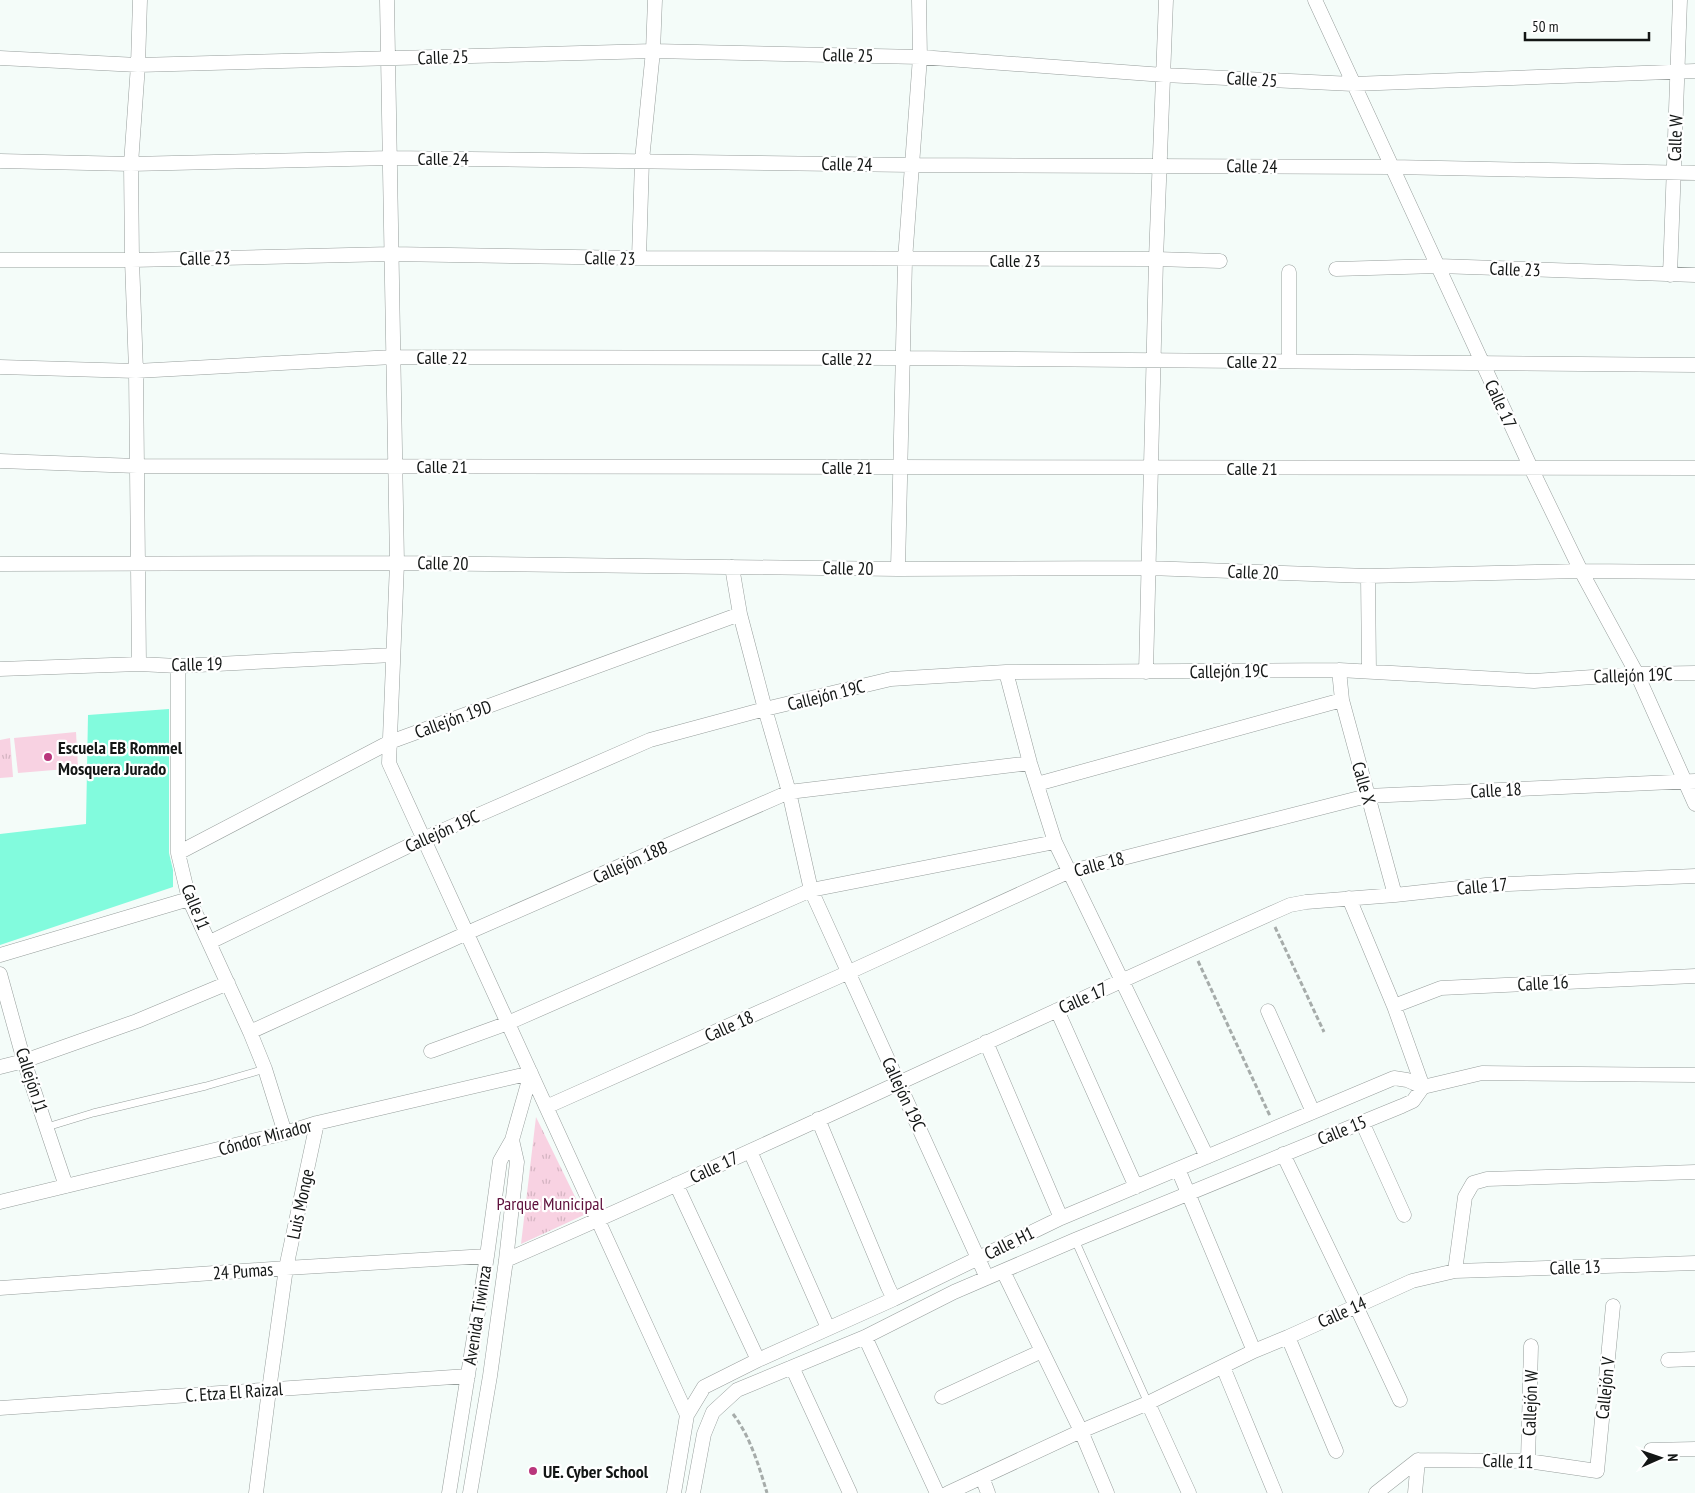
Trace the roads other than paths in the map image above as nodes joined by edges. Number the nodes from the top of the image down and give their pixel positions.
1 (140, 0) edge
2 (386, 0) edge
3 (655, 0) edge
4 (919, 0) edge
5 (1166, 0) edge
6 (1315, 0) edge
7 (1680, 0) edge
8 (653, 50) junction
9 (920, 57) junction
10 (0, 58) edge
11 (388, 59) junction
12 (138, 65) junction
13 (1677, 71) junction
14 (1695, 71) edge
15 (1164, 75) junction
16 (1354, 84) junction
17 (390, 158) junction
18 (642, 160) junction
19 (0, 161) edge
20 (131, 164) junction
21 (912, 165) junction
22 (1161, 165) junction
23 (1392, 167) junction
24 (1674, 173) junction
25 (1695, 174) edge
26 (392, 254) junction
27 (639, 258) junction
28 (0, 260) edge
29 (132, 260) junction
30 (906, 260) junction
31 (1156, 260) junction
32 (1220, 261) dead end
33 (1438, 266) junction
34 (1336, 270) dead end
35 (1289, 272) dead end
36 (1670, 275) junction
37 (1695, 275) edge
38 (393, 357) junction
39 (903, 358) junction
40 (1155, 360) junction
41 (1290, 361) junction
42 (1482, 362) junction
43 (1695, 365) edge
44 (0, 367) edge
45 (136, 371) junction
46 (0, 460) edge
47 (137, 466) junction
48 (395, 466) junction
49 (900, 467) junction
50 (1152, 467) junction
51 (1531, 468) junction
52 (1695, 468) edge
53 (397, 563) junction
54 (0, 564) edge
55 (139, 564) junction
56 (732, 567) junction
57 (1148, 568) junction
58 (898, 569) junction
59 (1581, 571) junction
60 (1695, 572) edge
61 (1368, 576) junction
62 (740, 614) junction
63 (393, 655) junction
64 (139, 664) junction
65 (178, 666) junction
66 (0, 669) edge
67 (1339, 670) junction
68 (1006, 672) junction
69 (1146, 672) junction
70 (1369, 672) junction
71 (1695, 673) edge
72 (1637, 674) junction
73 (1342, 700) junction
74 (765, 709) junction
75 (390, 742) junction
76 (1030, 763) junction
77 (1689, 781) edge
78 (1037, 784) junction
79 (789, 792) junction
80 (1367, 796) junction
81 (1695, 804) edge
82 (423, 839) junction
83 (1055, 842) junction
84 (178, 853) junction
85 (1068, 872) junction
86 (1695, 876) edge
87 (810, 890) junction
88 (1395, 895) junction
89 (1349, 898) junction
90 (189, 899) junction
91 (467, 933) junction
92 (210, 942) junction
93 (0, 955) edge
94 (847, 973) junction
95 (0, 974) edge
96 (1695, 976) edge
97 (1121, 981) junction
98 (228, 983) junction
99 (1394, 1006) junction
100 (1057, 1010) junction
101 (1268, 1011) dead end
102 (508, 1023) junction
103 (250, 1032) junction
104 (986, 1042) junction
105 (431, 1051) dead end
106 (24, 1061) junction
107 (0, 1067) edge
108 (265, 1069) junction
109 (531, 1073) junction
110 (1695, 1075) edge
111 (899, 1082) junction
112 (1423, 1087) junction
113 (546, 1108) junction
114 (1313, 1112) junction
115 (818, 1119) junction
116 (1362, 1122) junction
117 (317, 1124) junction
118 (47, 1127) junction
119 (285, 1133) junction
120 (512, 1140) junction
121 (750, 1151) junction
122 (1283, 1154) junction
123 (1207, 1157) junction
124 (1178, 1169) junction
125 (1695, 1172) edge
126 (676, 1184) junction
127 (66, 1186) junction
128 (1136, 1187) junction
129 (1189, 1192) junction
130 (0, 1202) edge
131 (1404, 1215) dead end
132 (1061, 1218) junction
133 (598, 1220) junction
134 (1075, 1240) junction
135 (487, 1256) junction
136 (979, 1258) junction
137 (506, 1260) junction
138 (1695, 1264) edge
139 (286, 1268) junction
140 (1455, 1271) junction
141 (1003, 1272) junction
142 (987, 1278) junction
143 (0, 1288) edge
144 (894, 1299) junction
145 (1356, 1306) junction
146 (1612, 1306) dead end
147 (828, 1328) junction
148 (865, 1337) junction
149 (1288, 1337) junction
150 (1532, 1346) dead end
151 (1042, 1351) junction
152 (1254, 1351) junction
153 (1695, 1359) edge
154 (758, 1360) junction
155 (1668, 1360) dead end
156 (1223, 1366) junction
157 (792, 1367) junction
158 (468, 1376) junction
159 (269, 1390) junction
160 (942, 1397) dead end
161 (1400, 1400) dead end
162 (1148, 1403) junction
163 (0, 1408) edge
164 (687, 1415) junction
165 (1081, 1431) junction
166 (1695, 1449) edge
167 (1651, 1450) dead end
168 (1336, 1451) dead end
169 (1418, 1460) junction
170 (1528, 1461) junction
171 (1597, 1471) joint
172 (982, 1477) junction
173 (256, 1493) edge
174 (449, 1493) edge
175 (470, 1493) edge
176 (674, 1493) edge
177 (693, 1493) edge
178 (850, 1493) edge
179 (937, 1493) edge
180 (948, 1493) edge
181 (988, 1493) edge
182 (1107, 1493) edge
183 (1189, 1493) edge
184 (1274, 1493) edge
185 (1376, 1493) edge
186 (1415, 1493) edge

1 - 12 street
2 - 11 street
3 - 8 street
4 - 9 street
5 - 15 street
6 - 16 street, Calle 17
7 - 13 street, Calle W
8 - 9 street, Calle 25
8 - 11 street, Calle 25
8 - 18 street
9 - 15 street, Calle 25
9 - 21 street
10 - 12 street, Calle 25
11 - 12 street, Calle 25
11 - 17 street
12 - 20 street
13 - 14 street, Calle 25
13 - 16 street, Calle 25
13 - 24 street, Calle W
15 - 16 street, Calle 25
15 - 22 street
16 - 23 street, Calle 17
17 - 18 street, Calle 24
17 - 20 street, Calle 24
17 - 26 street
18 - 21 street, Calle 24
18 - 27 street
19 - 20 street, Calle 24
20 - 29 street
21 - 22 street, Calle 24
21 - 30 street
22 - 23 street, Calle 24
22 - 31 street
23 - 24 street, Calle 24
23 - 33 street, Calle 17
24 - 25 street, Calle 24
24 - 36 street, Calle W
26 - 27 street, Calle 23
26 - 29 street, Calle 23
26 - 38 street
27 - 30 street, Calle 23
28 - 29 street, Calle 23
29 - 45 street
30 - 31 street, Calle 23
30 - 39 street
31 - 32 street, Calle 23
31 - 40 street
33 - 34 street, Calle 23
33 - 36 street, Calle 23
33 - 42 street, Calle 17
35 - 41 street
36 - 37 street, Calle 23
38 - 39 street, Calle 22
38 - 45 street, Calle 22
38 - 48 street
39 - 40 street, Calle 22
39 - 49 street
40 - 41 street, Calle 22
40 - 50 street
41 - 42 street, Calle 22
42 - 43 street, Calle 22
42 - 51 street, Calle 17
44 - 45 street, Calle 22
45 - 47 street
46 - 47 street, Calle 21
47 - 48 street, Calle 21
47 - 55 street
48 - 49 street, Calle 21
48 - 53 street
49 - 50 street, Calle 21
49 - 58 street
50 - 51 street, Calle 21
50 - 57 street
51 - 52 street, Calle 21
51 - 59 street, Calle 17
53 - 55 street, Calle 20
53 - 56 street, Calle 20
53 - 63 street
54 - 55 street, Calle 20
55 - 64 street
56 - 58 street, Calle 20
56 - 62 street
57 - 58 street, Calle 20
57 - 61 street, Calle 20
57 - 69 street
59 - 60 street, Calle 20
59 - 61 street, Calle 20
59 - 72 street, Calle 17
61 - 70 street
62 - 74 street
62 - 75 street, Callejón 19D
63 - 65 street, Calle 19
63 - 75 street
64 - 65 street, Calle 19
64 - 66 street, Calle 19
65 - 84 street, Calle J1
67 - 69 street, Callejón 19C
67 - 70 street, Callejón 19C
67 - 73 street, Calle X
68 - 69 street, Callejón 19C
68 - 74 street, Callejón 19C
68 - 76 street
70 - 72 street, Callejón 19C
71 - 72 street, Callejón 19C
72 - 77 street, Calle 17
73 - 78 street
73 - 80 street, Calle X
74 - 79 street, Callejón 19C
74 - 82 street, Callejón 19C
75 - 82 street
75 - 84 street, Callejón 19D
76 - 78 street
76 - 79 street, Callejón 18B
77 - 80 street, Calle 18
77 - 81 street, Calle 17
78 - 83 street
79 - 87 street, Callejón 19C
79 - 91 street, Callejón 18B
80 - 85 street, Calle 18
80 - 88 street, Calle X
82 - 91 street
82 - 92 street, Callejón 19C
83 - 85 street
83 - 87 street
84 - 90 street, Calle J1
85 - 94 street, Calle 18
85 - 97 street
86 - 88 street, Calle 17
87 - 94 street, Callejón 19C
87 - 102 street
88 - 89 street, Calle 17
89 - 97 street, Calle 17
89 - 99 street
90 - 92 street, Calle J1
90 - 93 street
91 - 102 street
91 - 103 street, Callejón 18B
92 - 98 street, Calle J1
94 - 111 street, Callejón 19C
94 - 113 street, Calle 18
95 - 106 street, Callejón J1
96 - 99 street, Calle 16
97 - 100 street, Calle 17
97 - 123 street
98 - 103 street, Calle J1
98 - 106 street
99 - 112 street
100 - 104 street, Calle 17
100 - 128 street
101 - 114 street
102 - 105 street
102 - 109 street
103 - 108 street, Calle J1
104 - 111 street, Calle 17
104 - 132 street
106 - 107 street
106 - 118 street, Callejón J1
108 - 118 lane
108 - 119 street, Calle J1
109 - 113 street
109 - 117 street, Cóndor Mirador
109 - 120 street, Avenida Tiwinza
110 - 112 street
111 - 115 street, Calle 17
111 - 136 street, Callejón 19C
112 - 114 street, Calle H1
112 - 116 street, Calle 15
113 - 133 street
114 - 123 street, Calle H1
115 - 121 street, Calle 17
115 - 144 street
116 - 122 street, Calle 15
116 - 131 street
117 - 119 street, Cóndor Mirador
117 - 139 street, Luis Monge
118 - 127 street, Callejón J1
119 - 127 street, Cóndor Mirador
120 - 135 street, Avenida Tiwinza
120 - 137 street, Avenida Tiwinza
121 - 126 street, Calle 17
121 - 147 street
122 - 129 street, Calle 15
122 - 145 street
123 - 124 street, Calle H1
124 - 128 street, Calle H1
124 - 129 street
125 - 140 street
126 - 133 street, Calle 17
126 - 154 street
127 - 130 street, Cóndor Mirador
128 - 132 street, Calle H1
129 - 134 street, Calle 15
129 - 152 street
132 - 136 street, Calle H1
133 - 137 street, Calle 17
133 - 164 street
134 - 141 street, Calle 15
134 - 162 lane
135 - 139 street, 24 Pumas
135 - 158 street, Avenida Tiwinza
136 - 142 street, Callejón 19C
136 - 144 street, Calle H1
137 - 175 street, Avenida Tiwinza
138 - 140 street, Calle 13
139 - 143 street, 24 Pumas
139 - 159 street, Luis Monge
140 - 145 street, Calle 14
141 - 142 street, Calle H1
141 - 151 street
142 - 148 street, Calle H1
144 - 147 street, Calle H1
145 - 149 street, Calle 14
145 - 161 street
146 - 171 street, Callejón V
147 - 154 street, Calle H1
148 - 157 street, Calle H1
148 - 179 street
149 - 152 street, Calle 14
149 - 168 street
150 - 170 street, Callejón W
151 - 160 street
151 - 165 street
152 - 156 street, Calle 14
153 - 155 street
154 - 164 street, Calle H1
156 - 162 street, Calle 14
156 - 184 street
157 - 177 street, Calle H1
157 - 178 street
158 - 159 street, C. Etza El Raizal
158 - 174 street, Avenida Tiwinza
159 - 163 street, C. Etza El Raizal
159 - 173 street, Luis Monge
162 - 165 street, Calle 14
162 - 183 street
164 - 176 street, Calle H1
165 - 172 street, Calle 14
165 - 182 street
166 - 167 street
169 - 170 street, Calle 11
169 - 185 street
169 - 186 street
170 - 171 street, Calle 11
172 - 180 street, Calle 14
172 - 181 street

